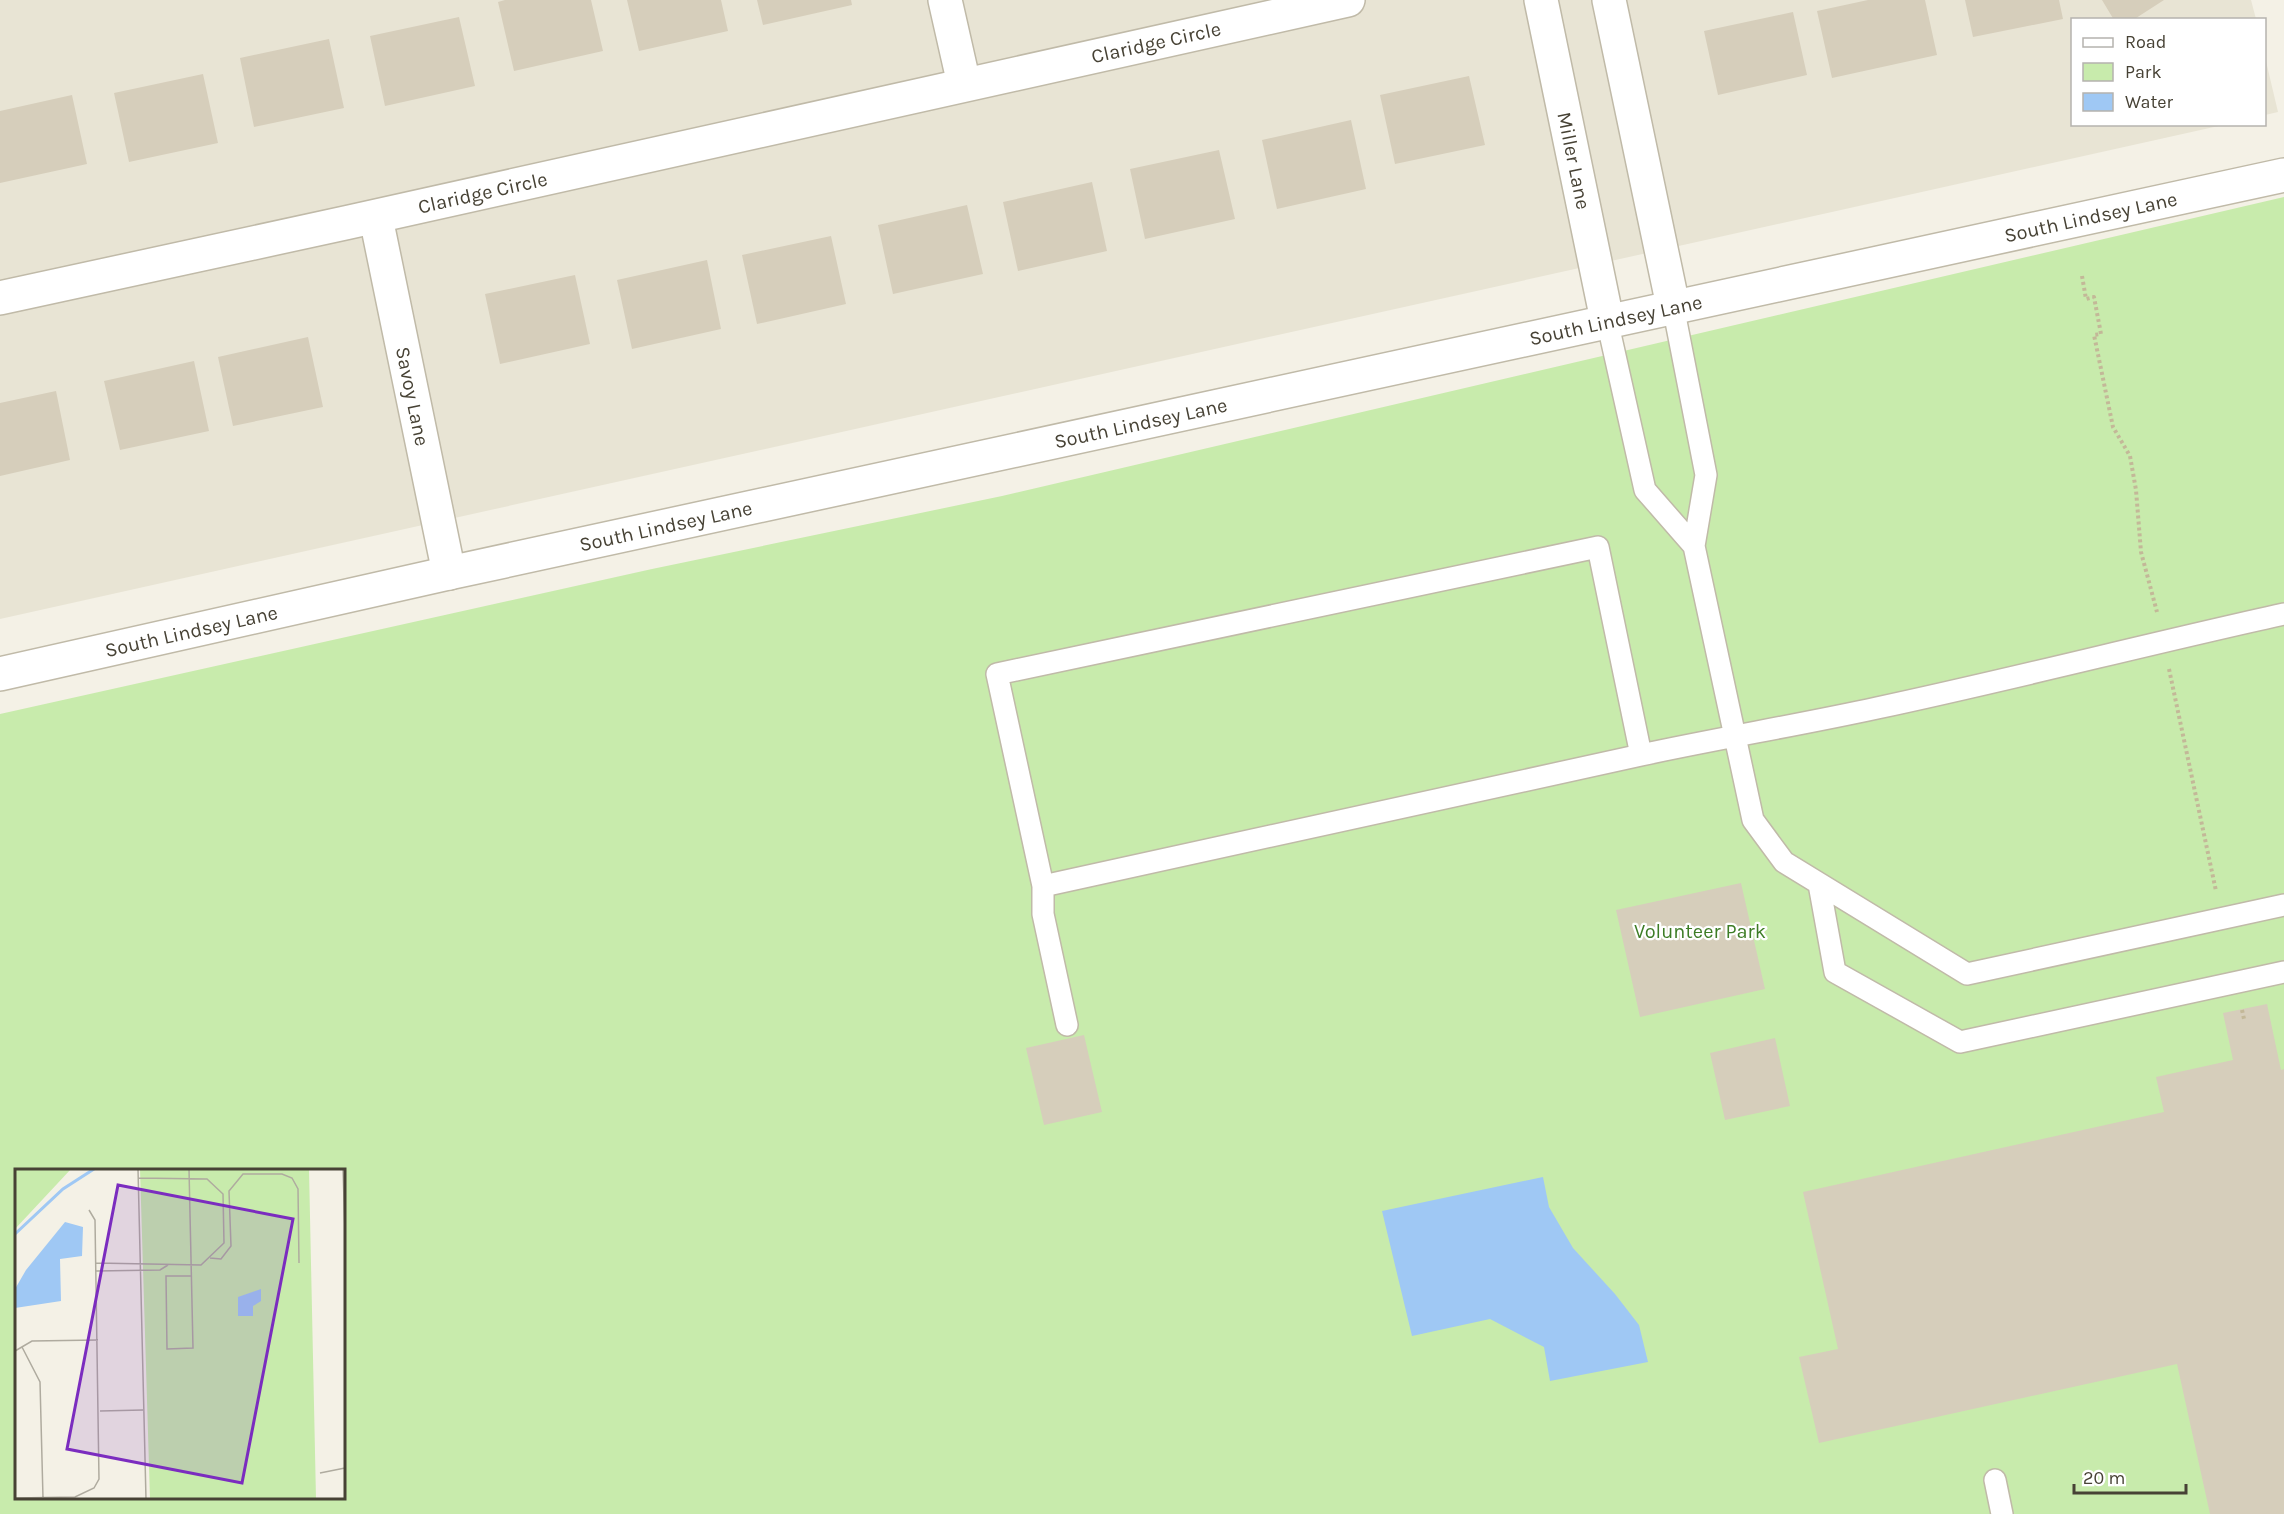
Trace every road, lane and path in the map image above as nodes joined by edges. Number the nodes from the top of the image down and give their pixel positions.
1 (945, 0) edge
2 (1348, 0) edge
3 (1541, 0) edge
4 (1609, 0) edge
5 (963, 84) junction
6 (2284, 175) edge
7 (376, 218) junction
8 (0, 298) edge
9 (1673, 306) junction
10 (1607, 320) junction
11 (1694, 546) junction
12 (448, 573) junction
13 (2284, 614) edge
14 (0, 674) edge
15 (1734, 735) junction
16 (1641, 755) junction
17 (1819, 884) junction
18 (1043, 886) junction
19 (2284, 905) edge
20 (2284, 972) edge
21 (1067, 1026) dead end
22 (1995, 1480) dead end
23 (2002, 1514) edge

1 - 5 street
2 - 5 street, Claridge Circle
3 - 10 street, Miller Lane
4 - 9 street
5 - 7 street, Claridge Circle
6 - 9 street, South Lindsey Lane
7 - 8 street, Claridge Circle
7 - 12 street, Savoy Lane
9 - 10 street, South Lindsey Lane
9 - 11 lane
10 - 11 lane
10 - 12 street, South Lindsey Lane
11 - 15 lane
12 - 14 street, South Lindsey Lane
13 - 15 lane
15 - 16 lane
15 - 17 lane
16 - 18 lane
16 - 18 lane
17 - 19 lane
17 - 20 lane
18 - 21 lane
22 - 23 lane

